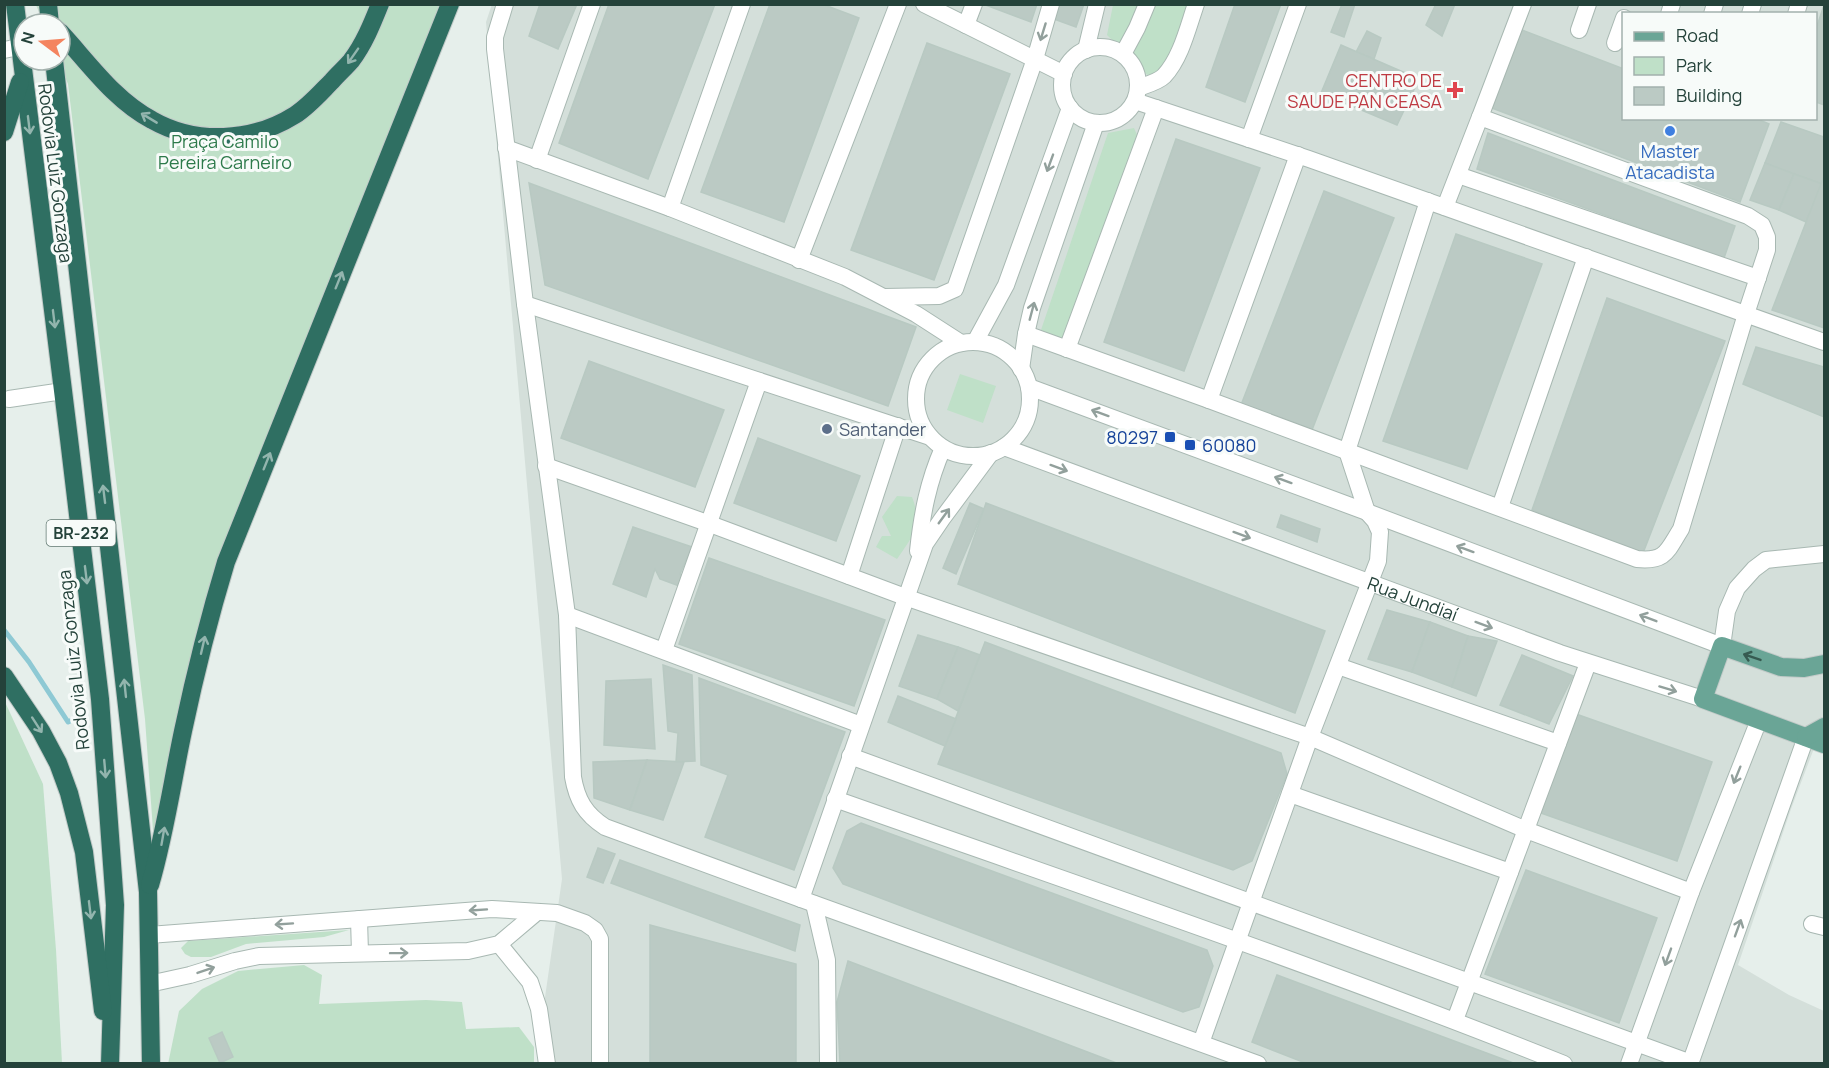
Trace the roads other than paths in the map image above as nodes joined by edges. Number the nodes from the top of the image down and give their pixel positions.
1 (380, 4) edge
2 (450, 4) edge
3 (505, 4) edge
4 (592, 4) edge
5 (742, 4) edge
6 (898, 4) edge
7 (924, 4) edge
8 (974, 4) edge
9 (1051, 4) edge
10 (1097, 4) edge
11 (1147, 4) edge
12 (1196, 4) edge
13 (1298, 4) edge
14 (1523, 4) edge
15 (1587, 4) edge
16 (1622, 21) edge
17 (966, 25) junction
18 (1579, 30) dead end
19 (72, 42) edge
20 (1615, 43) dead end
21 (1086, 50) junction
22 (1123, 54) junction
23 (1035, 59) junction
24 (55, 72) edge
25 (22, 74) joint
26 (1064, 74) junction
27 (1137, 95) junction
28 (1070, 108) junction
29 (1156, 108) junction
30 (1480, 117) junction
31 (1096, 123) junction
32 (4, 132) edge
33 (1249, 139) junction
34 (506, 148) junction
35 (1298, 155) junction
36 (537, 160) junction
37 (1458, 176) junction
38 (1428, 201) junction
39 (1445, 207) junction
40 (670, 208) junction
41 (1586, 258) junction
42 (799, 260) junction
43 (1758, 278) junction
44 (884, 297) junction
45 (525, 304) junction
46 (1746, 314) junction
47 (1026, 334) junction
48 (1824, 342) edge
49 (968, 343) junction
50 (1067, 349) junction
51 (1021, 369) junction
52 (759, 381) junction
53 (1029, 387) junction
54 (63, 391) junction
55 (9, 399) dead end
56 (1209, 400) junction
57 (898, 426) junction
58 (936, 442) junction
59 (998, 450) junction
60 (1347, 451) junction
61 (546, 466) junction
62 (1500, 507) junction
63 (1367, 512) junction
64 (710, 524) junction
65 (1824, 554) edge
66 (916, 566) junction
67 (849, 576) junction
68 (1369, 582) junction
69 (905, 597) junction
70 (567, 615) junction
71 (1722, 646) junction
72 (664, 651) junction
73 (1588, 663) junction
74 (1824, 664) edge
75 (1338, 666) junction
76 (4, 676) edge
77 (1702, 699) junction
78 (1759, 720) junction
79 (861, 726) junction
80 (1824, 727) edge
81 (1310, 736) junction
82 (1806, 738) junction
83 (1558, 743) junction
84 (1824, 744) edge
85 (850, 756) junction
86 (1290, 794) junction
87 (835, 800) junction
88 (1526, 830) junction
89 (1510, 872) junction
90 (148, 892) junction
91 (1691, 892) junction
92 (808, 901) junction
93 (1251, 902) junction
94 (537, 912) junction
95 (359, 919) junction
96 (149, 935) junction
97 (1238, 940) junction
98 (499, 944) junction
99 (360, 954) junction
100 (1469, 981) junction
101 (149, 984) junction
102 (1455, 1020) junction
103 (1201, 1043) junction
104 (1636, 1043) junction
105 (1221, 1057) edge
106 (1690, 1063) edge
107 (110, 1064) edge
108 (150, 1064) edge
109 (547, 1064) edge
110 (600, 1064) edge
111 (828, 1064) edge
112 (1258, 1064) edge
113 (1564, 1064) edge
114 (1629, 1064) edge

1 -> 19 highway
90 -> 2 highway
3 - 34 street
4 - 36 street
5 - 40 street
6 - 42 street
7 - 17 street
8 - 17 street
9 -> 23 street
10 - 21 street
11 - 22 street
12 - 27 street
13 - 33 street
14 - 30 street
15 - 18 street
16 - 20 street
17 - 23 street
21 - 22 street
21 - 26 street
22 - 27 street
23 - 26 street
23 - 44 street
90 -> 24 highway, Rodovia Luiz Gonzaga / BR-232
25 - 32 highway
25 -> 54 highway, Rodovia Luiz Gonzaga / BR-232
26 - 28 street
27 - 29 street
27 - 31 street
28 - 31 street
28 -> 49 street
29 - 33 street
29 - 50 street
30 - 37 street
30 - 43 street
47 -> 31 street
33 - 35 street
34 - 36 street
34 - 45 street
35 - 38 street
35 - 56 street
36 - 40 street
37 - 39 street
37 - 43 street
38 - 39 street
38 - 60 street
39 - 41 street
40 - 42 street
41 - 46 street
41 - 62 street
42 - 44 street
43 - 46 street
44 - 49 street
45 - 52 street
45 - 61 street
46 - 48 street
46 - 62 street
47 - 50 street
47 - 51 street
49 - 51 street
49 - 58 street
50 - 56 street
51 - 53 street
52 - 57 street
52 - 64 street
53 - 59 street
63 -> 53 street
54 - 55 street
54 -> 107 highway, Rodovia Luiz Gonzaga / BR-232
56 - 60 street
57 - 58 street
57 - 67 street
58 - 59 street
58 - 66 street
66 -> 59 street
59 -> 68 street, Rua Jundiaí
60 - 62 street
60 - 63 street
61 - 64 street
61 - 70 street
63 - 68 street
71 -> 63 street
64 - 67 street
64 - 72 street
65 - 71 street
66 - 69 street
67 - 69 street
68 -> 73 street, Rua Jundiaí
68 - 75 street
69 - 79 street
69 - 81 street
70 - 72 street
70 - 92 street
74 -> 71 main road
71 - 77 main road
72 - 79 street
73 -> 77 street, Rua Jundiaí
73 - 83 street
75 - 81 street
75 - 83 street
76 -> 107 highway
77 - 78 main road, Rua Jundiaí
78 - 82 main road, Rua Jundiaí
78 -> 91 street
79 - 85 street
80 - 82 main road
81 - 86 street
81 - 88 street
82 - 84 main road, Rua Jundiaí
106 -> 82 street
83 - 88 street
85 - 87 street
85 - 93 street
86 - 89 street
86 - 93 street
87 - 92 street
87 - 97 street
88 - 89 street
88 - 91 street
89 - 100 street
90 - 96 highway, Rodovia Luiz Gonzaga / BR-232
91 -> 104 street
92 - 103 street
92 - 111 street
93 - 97 street
93 - 100 street
94 -> 95 street
94 - 98 street
94 - 110 street
95 -> 96 street
95 - 99 street
96 - 101 highway, Rodovia Luiz Gonzaga / BR-232
97 - 102 street
97 - 103 street
99 -> 98 street
98 - 109 street
101 -> 99 street
100 - 102 street
100 - 104 street
101 - 108 highway, Rodovia Luiz Gonzaga / BR-232
102 - 113 street
103 - 105 street
104 - 106 street
104 - 114 street
105 - 112 street

